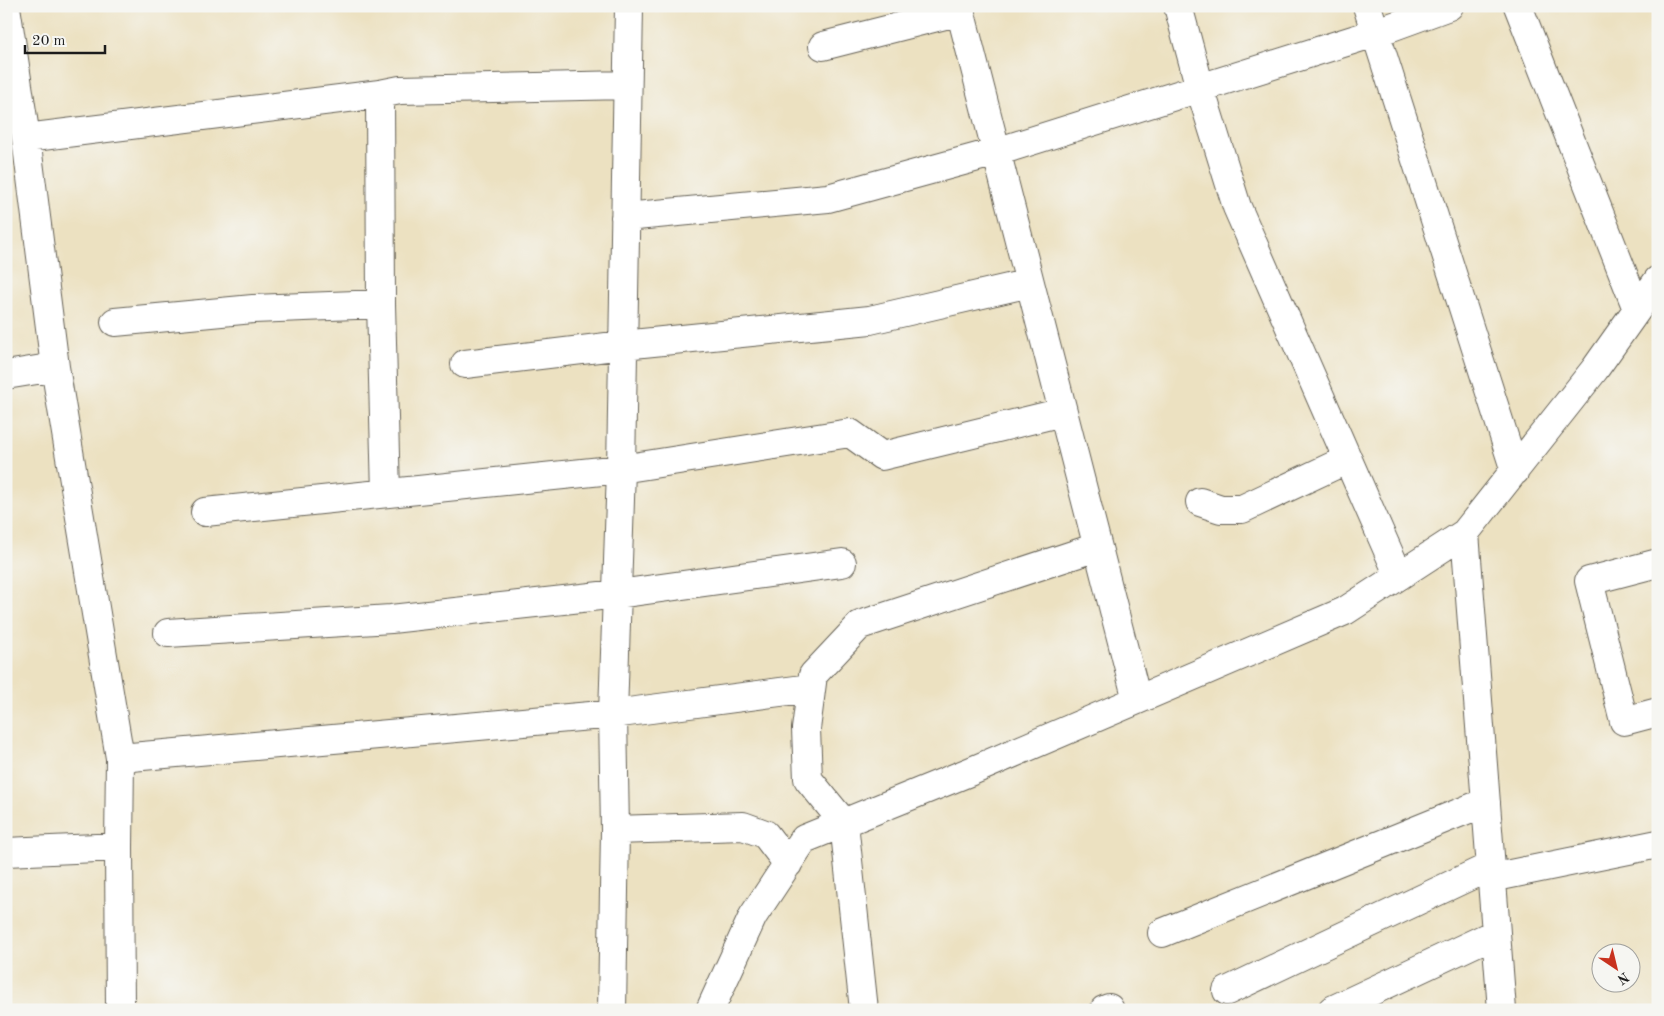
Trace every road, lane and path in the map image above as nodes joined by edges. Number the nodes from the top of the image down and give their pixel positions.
1 (629, 6) edge
2 (1178, 6) edge
3 (1367, 6) edge
4 (1449, 6) edge
5 (1518, 6) edge
6 (6, 7) edge
7 (960, 9) edge
8 (1375, 32) junction
9 (823, 46) dead end
10 (11, 70) edge
11 (628, 85) junction
12 (1200, 88) junction
13 (380, 94) junction
14 (26, 138) junction
15 (996, 152) junction
16 (625, 217) junction
17 (1658, 280) edge
18 (1030, 283) junction
19 (381, 304) junction
20 (1637, 309) junction
21 (114, 322) dead end
22 (623, 345) junction
23 (465, 364) dead end
24 (55, 367) junction
25 (6, 375) edge
26 (1063, 412) junction
27 (1348, 459) junction
28 (621, 469) junction
29 (1515, 471) junction
30 (386, 493) junction
31 (1200, 502) dead end
32 (205, 512) dead end
33 (1464, 533) junction
34 (1097, 547) junction
35 (842, 563) dead end
36 (1658, 563) edge
37 (1399, 576) junction
38 (618, 594) junction
39 (168, 633) dead end
40 (811, 688) junction
41 (1137, 700) junction
42 (1658, 712) edge
43 (613, 714) junction
44 (120, 758) junction
45 (1486, 802) junction
46 (844, 823) junction
47 (615, 830) junction
48 (1658, 844) edge
49 (119, 847) junction
50 (6, 852) edge
51 (788, 864) junction
52 (1491, 872) junction
53 (1162, 933) dead end
54 (1496, 933) junction
55 (1227, 991) dead end
56 (120, 1010) edge
57 (612, 1010) edge
58 (710, 1010) edge
59 (864, 1010) edge
60 (1104, 1010) edge
61 (1110, 1010) edge
62 (1332, 1010) edge
63 (1502, 1010) edge

1 - 11 street
2 - 12 street
3 - 8 street
4 - 8 street
5 - 20 street
6 - 10 street
7 - 9 street
7 - 15 street
8 - 12 street
8 - 29 street
10 - 14 street
11 - 13 street
11 - 16 street
12 - 15 street
12 - 27 street
13 - 14 street
13 - 19 street
14 - 24 street
15 - 16 street
15 - 18 street
16 - 22 street
17 - 20 street
18 - 22 street
18 - 26 street
19 - 21 street
19 - 30 street
20 - 29 street
22 - 23 street
22 - 28 street
24 - 25 street
24 - 44 street
26 - 28 street
26 - 34 street
27 - 31 street
27 - 37 street
28 - 30 street
28 - 38 street
29 - 33 street
30 - 32 street
33 - 37 street
33 - 45 street
34 - 40 street
34 - 41 street
35 - 38 street
36 - 42 street
37 - 41 street
38 - 39 street
38 - 43 street
40 - 43 street
40 - 46 street
41 - 46 street
43 - 44 street
43 - 47 street
44 - 49 street
45 - 52 street
45 - 53 street
46 - 51 street
46 - 59 street
47 - 51 street
47 - 57 street
48 - 52 street
49 - 50 street
49 - 56 street
51 - 58 street
52 - 54 street
52 - 55 street
54 - 62 street
54 - 63 street
60 - 61 street

